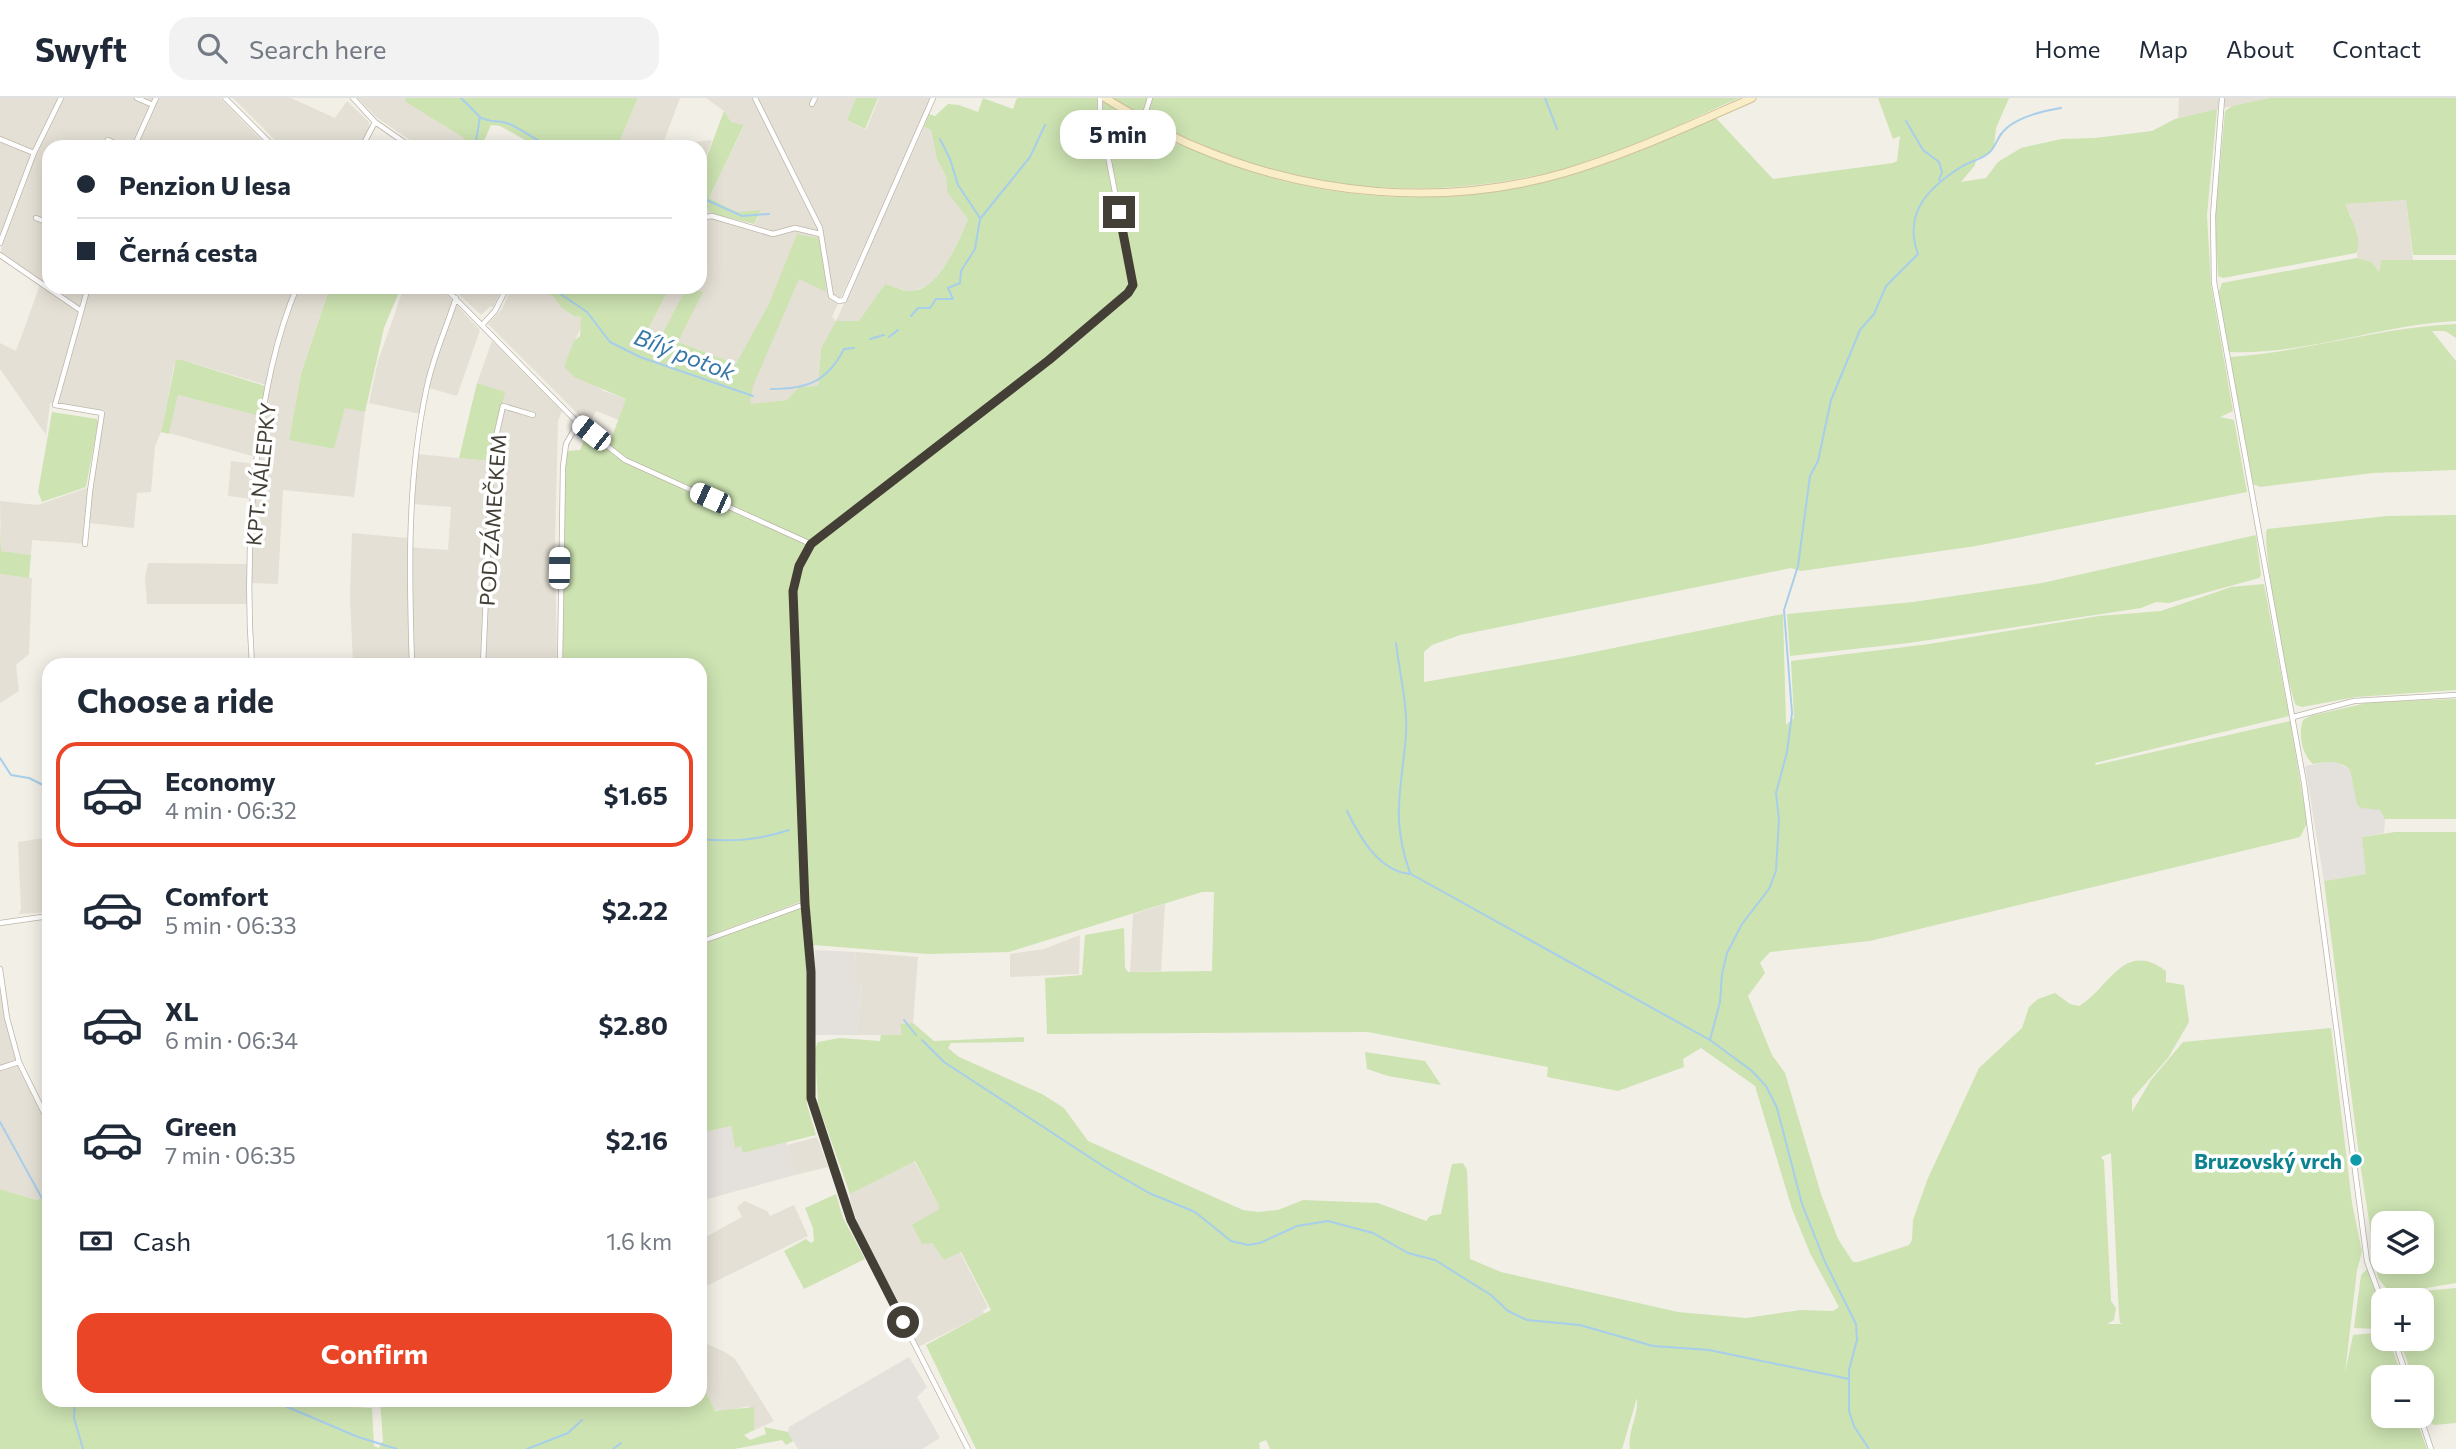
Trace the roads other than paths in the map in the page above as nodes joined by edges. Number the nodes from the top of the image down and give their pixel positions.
1 (61, 98) edge
2 (137, 98) edge
3 (156, 98) edge
4 (225, 98) edge
5 (353, 98) edge
6 (755, 98) edge
7 (815, 98) edge
8 (933, 98) edge
9 (1103, 98) edge
10 (1150, 98) edge
11 (1752, 98) edge
12 (2222, 98) edge
13 (812, 104) dead end
14 (153, 105) junction
15 (1143, 120) junction
16 (375, 122) junction
17 (0, 139) edge
18 (137, 140) edge
19 (267, 140) edge
20 (366, 140) edge
21 (401, 140) edge
22 (34, 153) junction
23 (707, 216) edge
24 (36, 218) dead end
25 (42, 220) edge
26 (820, 234) junction
27 (0, 241) edge
28 (0, 255) edge
29 (42, 284) edge
30 (57, 294) edge
31 (86, 294) edge
32 (295, 294) edge
33 (452, 294) edge
34 (504, 294) edge
35 (456, 298) junction
36 (80, 310) junction
37 (483, 324) junction
38 (533, 415) dead end
39 (578, 423) junction
40 (85, 544) dead end
41 (811, 544) junction
42 (252, 658) edge
43 (412, 658) edge
44 (483, 658) edge
45 (560, 658) edge
46 (2456, 695) edge
47 (2293, 716) junction
48 (805, 904) junction
49 (42, 917) edge
50 (0, 923) edge
51 (707, 939) edge
52 (0, 969) edge
53 (19, 1062) junction
54 (0, 1068) edge
55 (42, 1109) edge
56 (2377, 1288) edge
57 (2424, 1428) edge
58 (968, 1449) edge
59 (2431, 1449) edge

1 - 22 street
2 - 14 street
3 - 14 street
4 - 19 street
5 - 16 street
6 - 26 street
7 - 13 street
8 - 26 street
9 - 15 main road
9 - 41 street
10 - 15 street
11 - 15 main road
12 - 47 street
14 - 18 street
16 - 20 street
16 - 21 street
17 - 22 street
22 - 27 street
23 - 26 street
24 - 25 street
28 - 29 street
30 - 36 street
31 - 36 street
32 - 42 street, KPT. NÁLEPKY
33 - 35 street
34 - 37 street
35 - 37 street
35 - 43 street
36 - 40 street
37 - 39 street
38 - 44 street, POD ZÁMEČKEM
39 - 41 street
39 - 45 street
41 - 48 street
46 - 47 street
47 - 56 street
48 - 51 street
48 - 58 street
49 - 50 street
52 - 53 street
53 - 54 street
53 - 55 street
57 - 59 street

